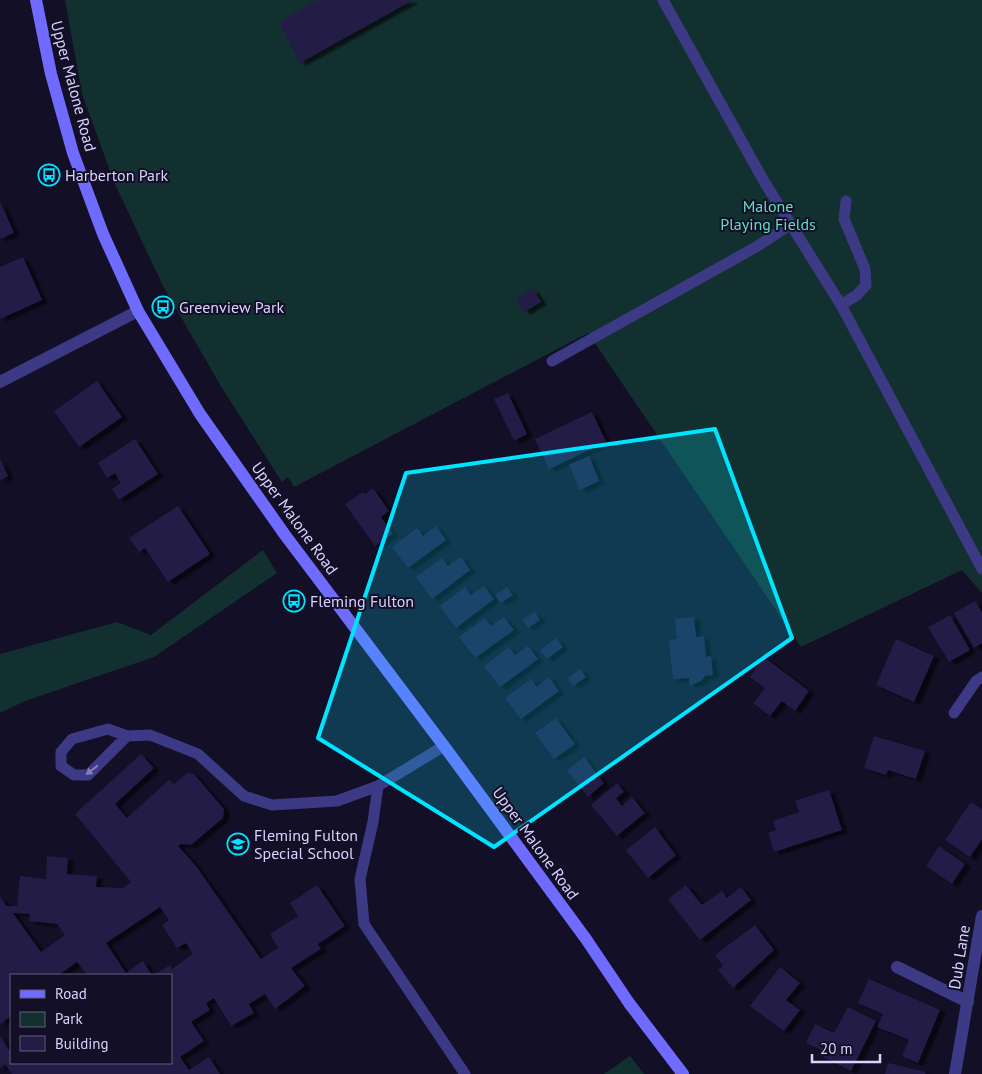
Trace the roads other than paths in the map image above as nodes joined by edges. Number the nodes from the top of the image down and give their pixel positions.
1 (36, 0) edge
2 (663, 0) edge
3 (846, 202) dead end
4 (791, 224) junction
5 (841, 305) junction
6 (138, 311) junction
7 (552, 361) dead end
8 (0, 382) edge
9 (982, 569) edge
10 (982, 677) edge
11 (954, 713) dead end
12 (127, 736) junction
13 (444, 746) junction
14 (378, 786) junction
15 (982, 916) edge
16 (896, 967) dead end
17 (968, 1002) junction
18 (465, 1074) edge
19 (683, 1074) edge
20 (955, 1074) edge

1 - 6 main road, Upper Malone Road
2 - 4 lane
3 - 5 lane
4 - 5 lane
4 - 7 lane
5 - 9 lane
6 - 8 street
6 - 13 main road, Upper Malone Road
10 - 11 lane
12 -> 12 lane
12 - 14 lane
13 - 14 lane
13 - 19 main road, Upper Malone Road
14 - 18 lane
15 - 17 street, Dub Lane
16 - 17 street, Dub Lane
17 - 20 street, Dub Lane

